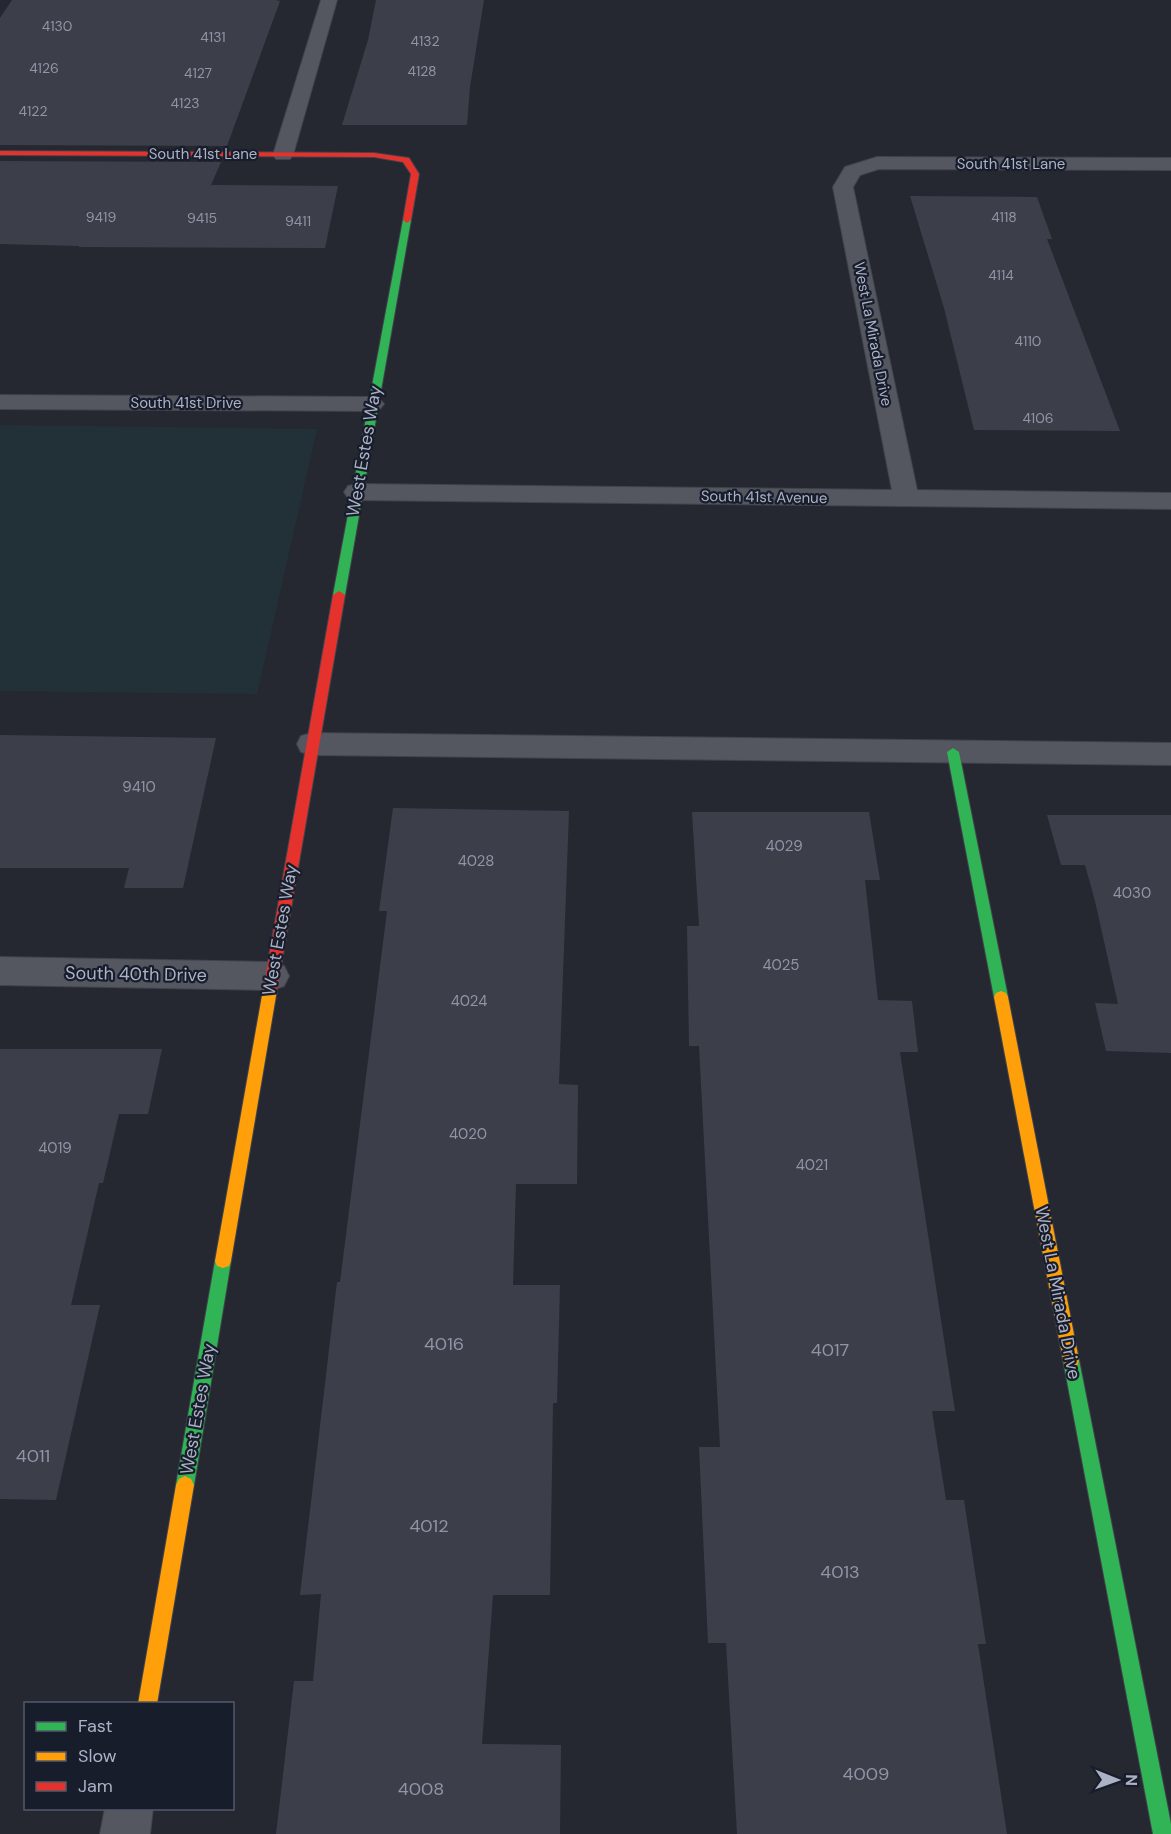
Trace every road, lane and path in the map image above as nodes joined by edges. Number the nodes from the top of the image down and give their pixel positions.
1 (329, 0) edge
2 (0, 153) edge
3 (283, 155) junction
4 (406, 160) joint
5 (1171, 164) edge
6 (852, 171) joint
7 (0, 402) edge
8 (372, 404) junction
9 (357, 492) junction
10 (906, 498) junction
11 (1171, 501) edge
12 (312, 744) junction
13 (953, 752) junction
14 (1171, 754) edge
15 (0, 970) edge
16 (272, 976) junction
17 (147, 1702) edge
18 (129, 1810) edge
19 (125, 1834) edge
20 (1163, 1834) edge

1 - 3 street
2 - 3 street, South 41st Lane
3 - 4 street, South 41st Lane
4 - 8 street, West Estes Way
5 - 6 street, South 41st Lane
6 - 10 street, West La Mirada Drive
7 - 8 street, South 41st Drive
8 - 9 street, West Estes Way
9 - 10 street, South 41st Avenue
9 - 12 street, West Estes Way
10 - 11 street, South 41st Avenue
12 - 13 street
12 - 16 street, West Estes Way
13 - 14 street
13 - 20 street, West La Mirada Drive
15 - 16 street, South 40th Drive
16 - 17 street, West Estes Way
18 - 19 street

